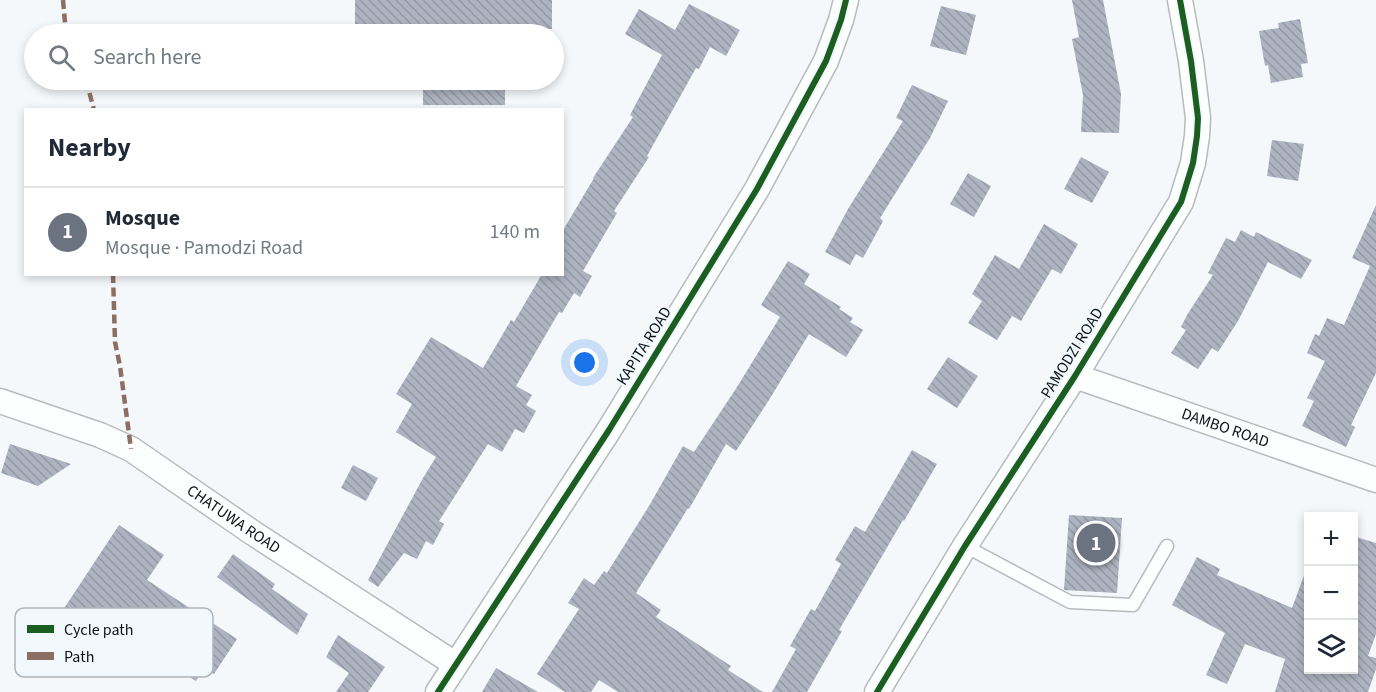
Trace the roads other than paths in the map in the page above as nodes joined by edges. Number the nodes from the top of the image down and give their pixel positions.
1 (846, 0) edge
2 (1180, 0) edge
3 (1075, 376) junction
4 (0, 401) edge
5 (1376, 480) edge
6 (965, 546) junction
7 (1167, 546) dead end
8 (455, 664) junction
9 (438, 692) edge
10 (877, 692) edge

1 - 8 street, KAPITA ROAD
2 - 3 street, PAMODZI ROAD
3 - 5 street, DAMBO ROAD
3 - 6 street, PAMODZI ROAD
4 - 8 street, CHATUWA ROAD
6 - 7 lane
6 - 10 street, PAMODZI ROAD
8 - 9 street, KAPITA ROAD

